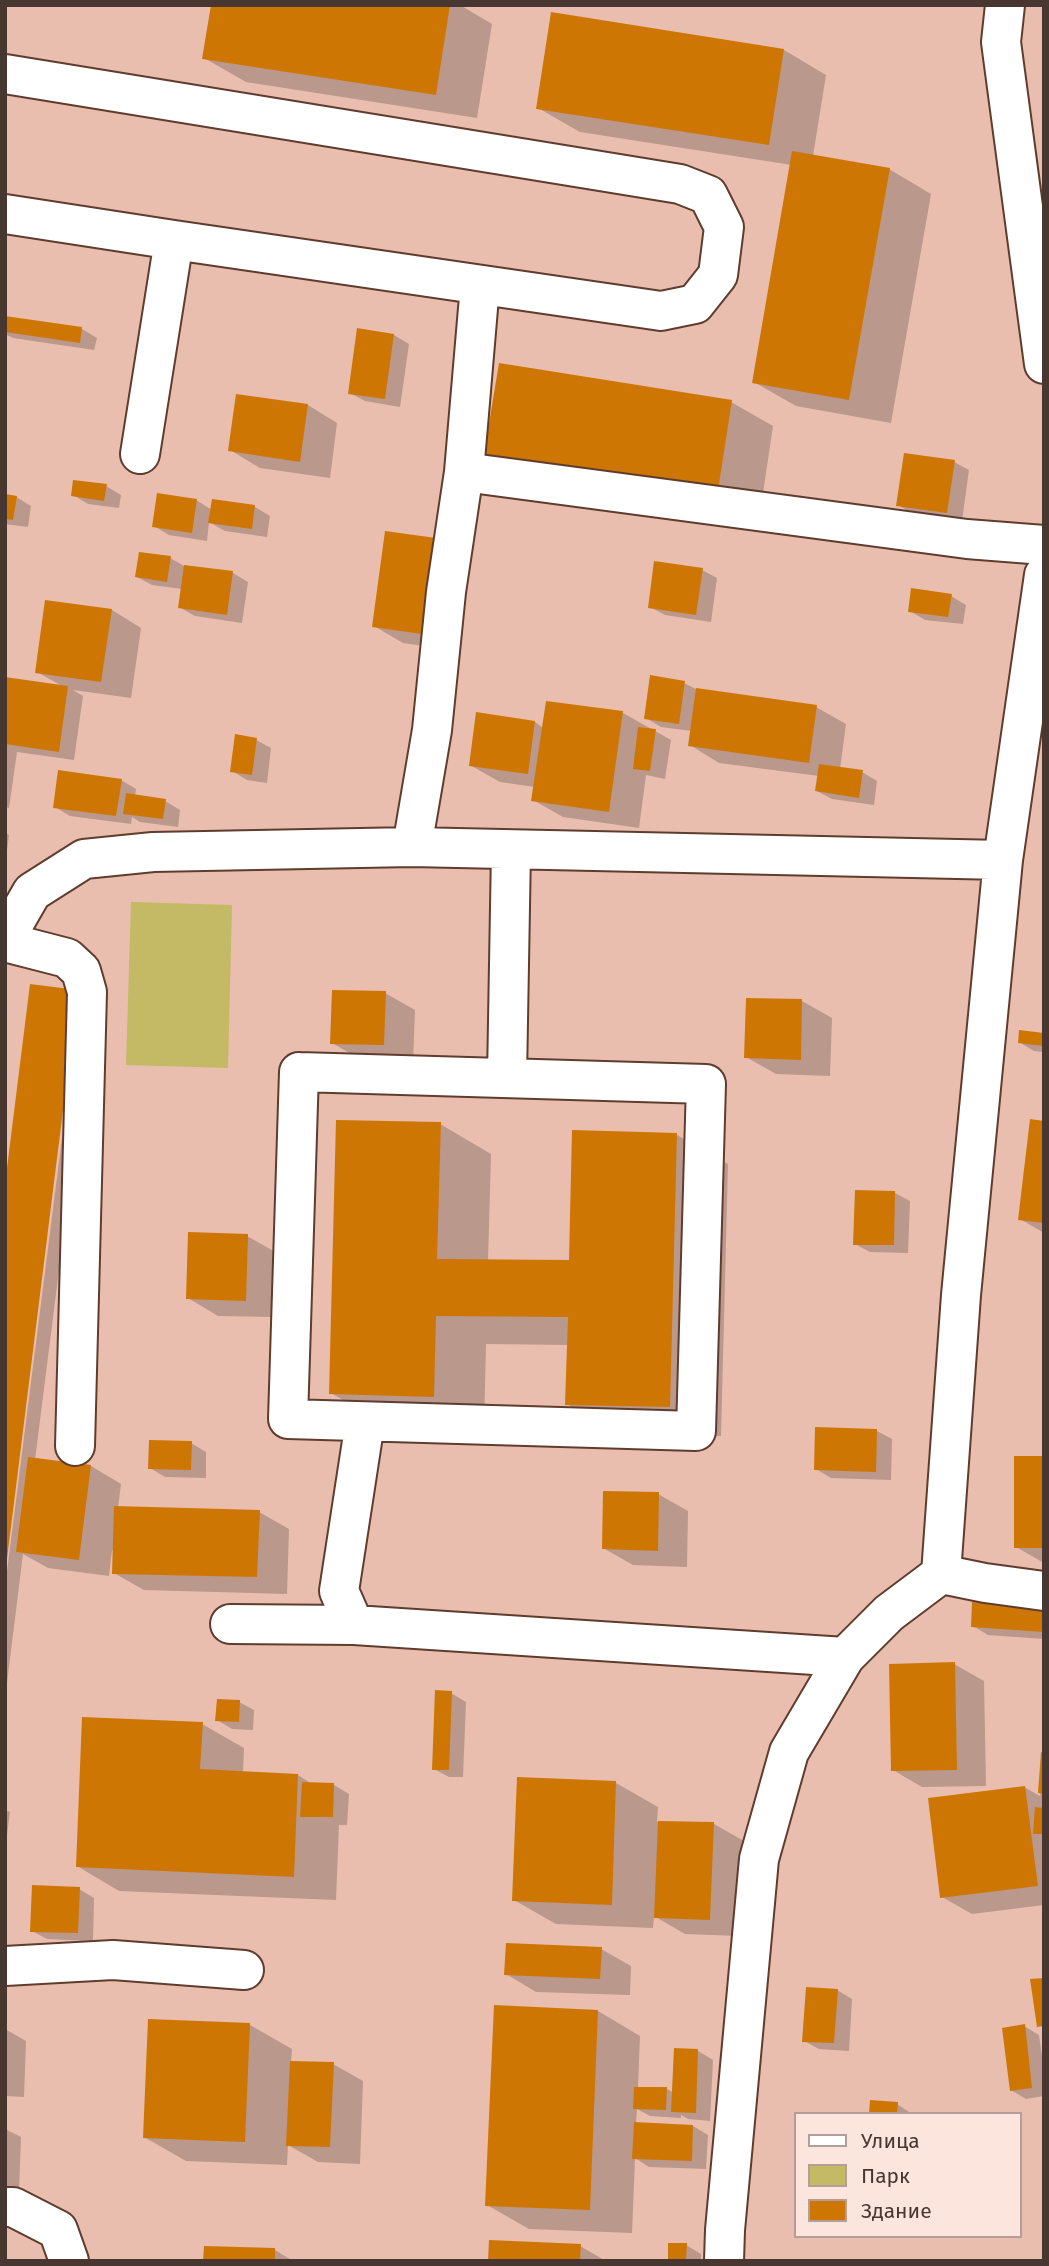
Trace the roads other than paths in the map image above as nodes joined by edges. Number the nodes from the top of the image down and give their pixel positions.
1 (1005, 5) edge
2 (5, 74) edge
3 (5, 214) edge
4 (174, 240) junction
5 (480, 285) junction
6 (1044, 363) edge
7 (140, 454) dead end
8 (464, 472) junction
9 (1044, 545) edge
10 (1044, 575) edge
11 (412, 847) junction
12 (511, 850) junction
13 (1003, 860) junction
14 (5, 940) edge
15 (507, 1078) junction
16 (365, 1422) junction
17 (75, 1446) dead end
18 (941, 1574) junction
19 (1044, 1591) edge
20 (230, 1624) dead end
21 (354, 1625) junction
22 (845, 1657) junction
23 (5, 1966) edge
24 (244, 1970) dead end
25 (5, 2207) edge
26 (69, 2261) edge
27 (724, 2261) edge

1 - 6 street
2 - 5 street
3 - 4 street
4 - 5 street
4 - 7 street
5 - 8 street
8 - 9 street
8 - 11 street
10 - 13 street
11 - 12 street
11 - 14 street
12 - 13 street
12 - 15 street
13 - 18 street
14 - 17 street
15 - 16 street
15 - 16 street
16 - 21 street
18 - 19 street
18 - 22 street
20 - 21 street
21 - 22 street
22 - 27 street
23 - 24 street
25 - 26 street

